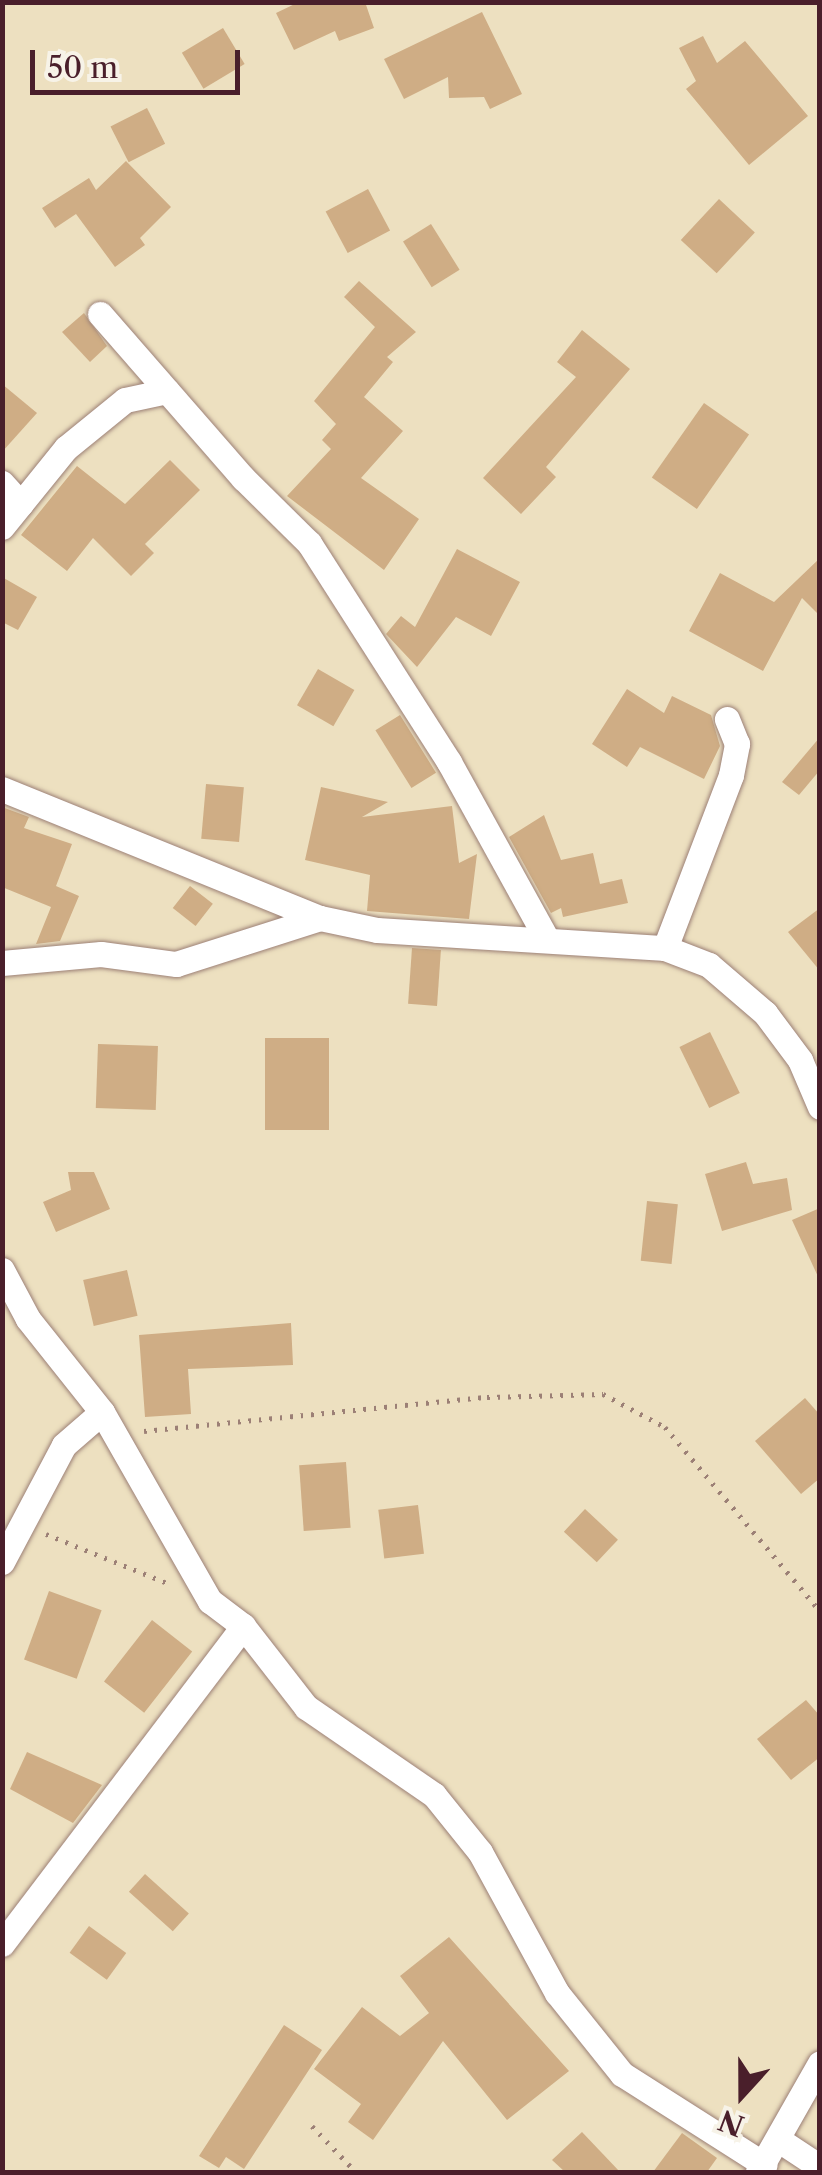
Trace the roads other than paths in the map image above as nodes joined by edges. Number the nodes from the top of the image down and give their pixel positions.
1 (100, 314) dead end
2 (167, 391) junction
3 (2, 483) edge
4 (21, 504) junction
5 (2, 527) edge
6 (727, 719) dead end
7 (2, 789) edge
8 (320, 918) junction
9 (545, 936) junction
10 (665, 948) junction
11 (2, 963) edge
12 (820, 1108) edge
13 (2, 1270) edge
14 (102, 1412) junction
15 (2, 1562) edge
16 (243, 1626) junction
17 (3, 1940) edge
18 (820, 2063) edge
19 (778, 2140) junction
20 (820, 2168) edge
21 (762, 2169) edge

1 - 2 street
2 - 4 street
2 - 9 street
3 - 4 street
4 - 5 street
6 - 10 street
7 - 8 street
8 - 9 street
8 - 11 street
9 - 10 street
10 - 12 street
13 - 14 street
14 - 15 street
14 - 16 street
16 - 17 street
16 - 21 street
18 - 19 street
19 - 20 street
19 - 21 street

